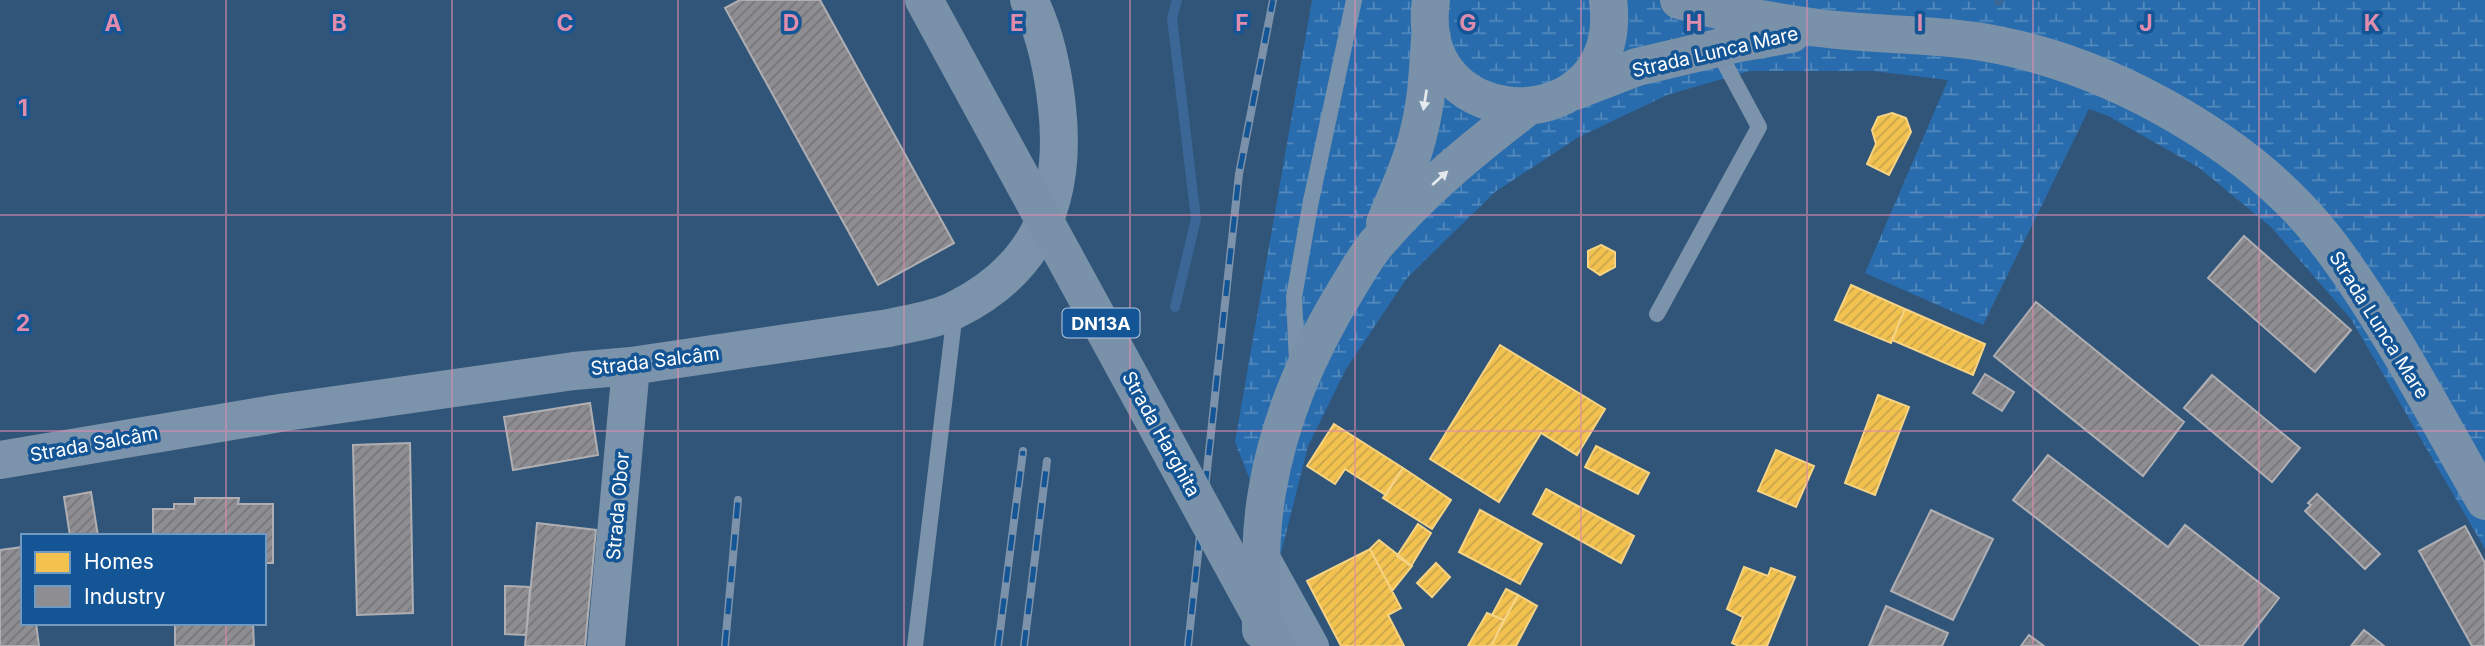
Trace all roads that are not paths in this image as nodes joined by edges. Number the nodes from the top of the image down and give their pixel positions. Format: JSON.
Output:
{"nodes":[{"id":1,"x":924,"y":0,"type":"edge"},
{"id":2,"x":1029,"y":0,"type":"edge"},
{"id":3,"x":1354,"y":0,"type":"edge"},
{"id":4,"x":1608,"y":0,"type":"edge"},
{"id":5,"x":1679,"y":0,"type":"edge"},
{"id":6,"x":1431,"y":16,"type":"edge"},
{"id":7,"x":1821,"y":29,"type":"junction"},
{"id":8,"x":1717,"y":49,"type":"junction"},
{"id":9,"x":1570,"y":93,"type":"junction"},
{"id":10,"x":1526,"y":107,"type":"junction"},
{"id":11,"x":1376,"y":244,"type":"junction"},
{"id":12,"x":955,"y":310,"type":"junction"},
{"id":13,"x":1657,"y":314,"type":"dead end"},
{"id":14,"x":631,"y":366,"type":"junction"},
{"id":15,"x":1298,"y":384,"type":"junction"},
{"id":16,"x":0,"y":460,"type":"edge"},
{"id":17,"x":2485,"y":501,"type":"edge"},
{"id":18,"x":1261,"y":552,"type":"junction"},
{"id":19,"x":606,"y":646,"type":"edge"},
{"id":20,"x":915,"y":646,"type":"edge"},
{"id":21,"x":1261,"y":646,"type":"edge"},
{"id":22,"x":1277,"y":646,"type":"edge"},
{"id":23,"x":1314,"y":646,"type":"edge"}],
"edges":[{"from":1,"to":22,"type":"main road","name":"Strada Harghita","number":"DN13A","bridge":true},
{"from":2,"to":12,"type":"street","name":"Strada Salcâm"},
{"from":3,"to":15,"type":"lane"},
{"from":4,"to":9,"type":"main road"},
{"from":5,"to":7,"type":"main road","name":"Strada Lunca Mare"},
{"from":6,"to":10,"type":"main road"},
{"from":6,"to":11,"type":"main road","one_way":true},
{"from":7,"to":8,"type":"main road","name":"Strada Lunca Mare"},
{"from":7,"to":17,"type":"main road","name":"Strada Lunca Mare"},
{"from":8,"to":9,"type":"main road","name":"Strada Lunca Mare"},
{"from":8,"to":13,"type":"lane"},
{"from":9,"to":10,"type":"main road","name":"Strada Lunca Mare"},
{"from":11,"to":10,"type":"main road","one_way":true},
{"from":11,"to":15,"type":"main road"},
{"from":12,"to":14,"type":"street","name":"Strada Salcâm"},
{"from":12,"to":20,"type":"lane"},
{"from":14,"to":16,"type":"street","name":"Strada Salcâm"},
{"from":14,"to":19,"type":"street","name":"Strada Obor"},
{"from":15,"to":18,"type":"main road"},
{"from":18,"to":21,"type":"main road"},
{"from":18,"to":23,"type":"street"}]}
